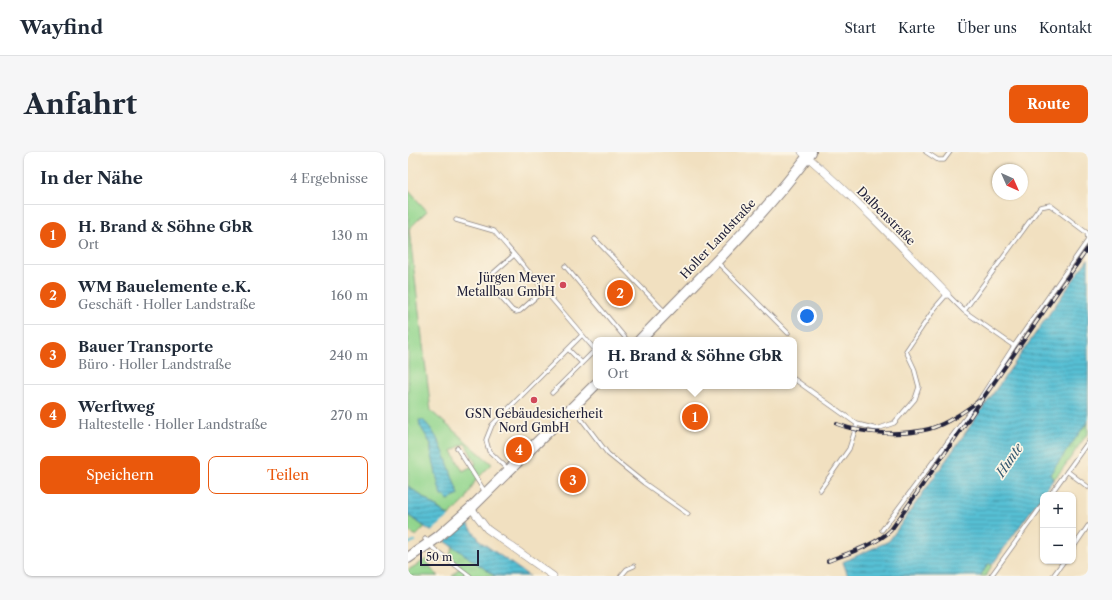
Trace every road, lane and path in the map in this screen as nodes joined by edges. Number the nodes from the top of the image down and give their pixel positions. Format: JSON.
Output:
{"nodes":[{"id":1,"x":926,"y":152,"type":"edge"},
{"id":2,"x":950,"y":152,"type":"edge"},
{"id":3,"x":807,"y":154,"type":"edge"},
{"id":4,"x":456,"y":220,"type":"dead end"},
{"id":5,"x":595,"y":239,"type":"dead end"},
{"id":6,"x":514,"y":254,"type":"junction"},
{"id":7,"x":716,"y":261,"type":"junction"},
{"id":8,"x":565,"y":266,"type":"dead end"},
{"id":9,"x":544,"y":290,"type":"junction"},
{"id":10,"x":947,"y":294,"type":"junction"},
{"id":11,"x":964,"y":311,"type":"junction"},
{"id":12,"x":666,"y":313,"type":"junction"},
{"id":13,"x":788,"y":333,"type":"dead end"},
{"id":14,"x":582,"y":335,"type":"junction"},
{"id":15,"x":624,"y":337,"type":"edge"},
{"id":16,"x":643,"y":337,"type":"edge"},
{"id":17,"x":1014,"y":346,"type":"junction"},
{"id":18,"x":593,"y":348,"type":"edge"},
{"id":19,"x":568,"y":349,"type":"junction"},
{"id":20,"x":593,"y":354,"type":"edge"},
{"id":21,"x":582,"y":363,"type":"junction"},
{"id":22,"x":797,"y":381,"type":"edge"},
{"id":23,"x":593,"y":387,"type":"edge"},
{"id":24,"x":552,"y":393,"type":"dead end"},
{"id":25,"x":573,"y":408,"type":"junction"},
{"id":26,"x":857,"y":424,"type":"junction"},
{"id":27,"x":1088,"y":442,"type":"edge"},
{"id":28,"x":457,"y":448,"type":"dead end"},
{"id":29,"x":509,"y":469,"type":"junction"},
{"id":30,"x":1067,"y":471,"type":"junction"},
{"id":31,"x":1088,"y":486,"type":"edge"},
{"id":32,"x":820,"y":490,"type":"dead end"},
{"id":33,"x":486,"y":492,"type":"junction"},
{"id":34,"x":1052,"y":492,"type":"edge"},
{"id":35,"x":471,"y":508,"type":"junction"},
{"id":36,"x":1040,"y":508,"type":"edge"},
{"id":37,"x":688,"y":514,"type":"dead end"},
{"id":38,"x":1088,"y":526,"type":"edge"},
{"id":39,"x":882,"y":530,"type":"dead end"},
{"id":40,"x":427,"y":542,"type":"junction"},
{"id":41,"x":1076,"y":544,"type":"edge"},
{"id":42,"x":408,"y":558,"type":"edge"},
{"id":43,"x":1062,"y":564,"type":"edge"},
{"id":44,"x":634,"y":566,"type":"dead end"},
{"id":45,"x":470,"y":576,"type":"edge"},
{"id":46,"x":554,"y":576,"type":"edge"},
{"id":47,"x":621,"y":576,"type":"edge"},
{"id":48,"x":991,"y":576,"type":"edge"},
{"id":49,"x":1053,"y":576,"type":"edge"}],
"edges":[{"from":1,"to":2,"type":"lane"},
{"from":3,"to":7,"type":"main road","name":"Holler Landstraße"},
{"from":3,"to":10,"type":"street","name":"Dalbenstraße"},
{"from":4,"to":6,"type":"lane"},
{"from":5,"to":12,"type":"lane"},
{"from":6,"to":9,"type":"lane"},
{"from":6,"to":9,"type":"lane"},
{"from":7,"to":12,"type":"main road","name":"Holler Landstraße"},
{"from":7,"to":13,"type":"lane"},
{"from":8,"to":15,"type":"lane"},
{"from":9,"to":14,"type":"lane"},
{"from":10,"to":11,"type":"lane"},
{"from":10,"to":26,"type":"lane"},
{"from":11,"to":17,"type":"lane"},
{"from":11,"to":17,"type":"lane"},
{"from":12,"to":16,"type":"main road","name":"Holler Landstraße"},
{"from":14,"to":18,"type":"lane"},
{"from":14,"to":19,"type":"lane"},
{"from":17,"to":39,"type":"lane"},
{"from":19,"to":21,"type":"lane"},
{"from":19,"to":29,"type":"lane"},
{"from":20,"to":21,"type":"lane"},
{"from":21,"to":24,"type":"lane"},
{"from":22,"to":26,"type":"lane"},
{"from":23,"to":25,"type":"main road"},
{"from":25,"to":29,"type":"main road"},
{"from":25,"to":37,"type":"lane"},
{"from":26,"to":32,"type":"lane"},
{"from":27,"to":30,"type":"lane"},
{"from":28,"to":33,"type":"lane"},
{"from":29,"to":33,"type":"main road"},
{"from":30,"to":31,"type":"lane"},
{"from":30,"to":34,"type":"lane"},
{"from":33,"to":35,"type":"main road"},
{"from":35,"to":40,"type":"main road"},
{"from":35,"to":46,"type":"street"},
{"from":36,"to":48,"type":"lane"},
{"from":38,"to":41,"type":"lane"},
{"from":40,"to":42,"type":"main road"},
{"from":40,"to":45,"type":"lane"},
{"from":43,"to":49,"type":"lane"},
{"from":44,"to":47,"type":"lane"}]}
